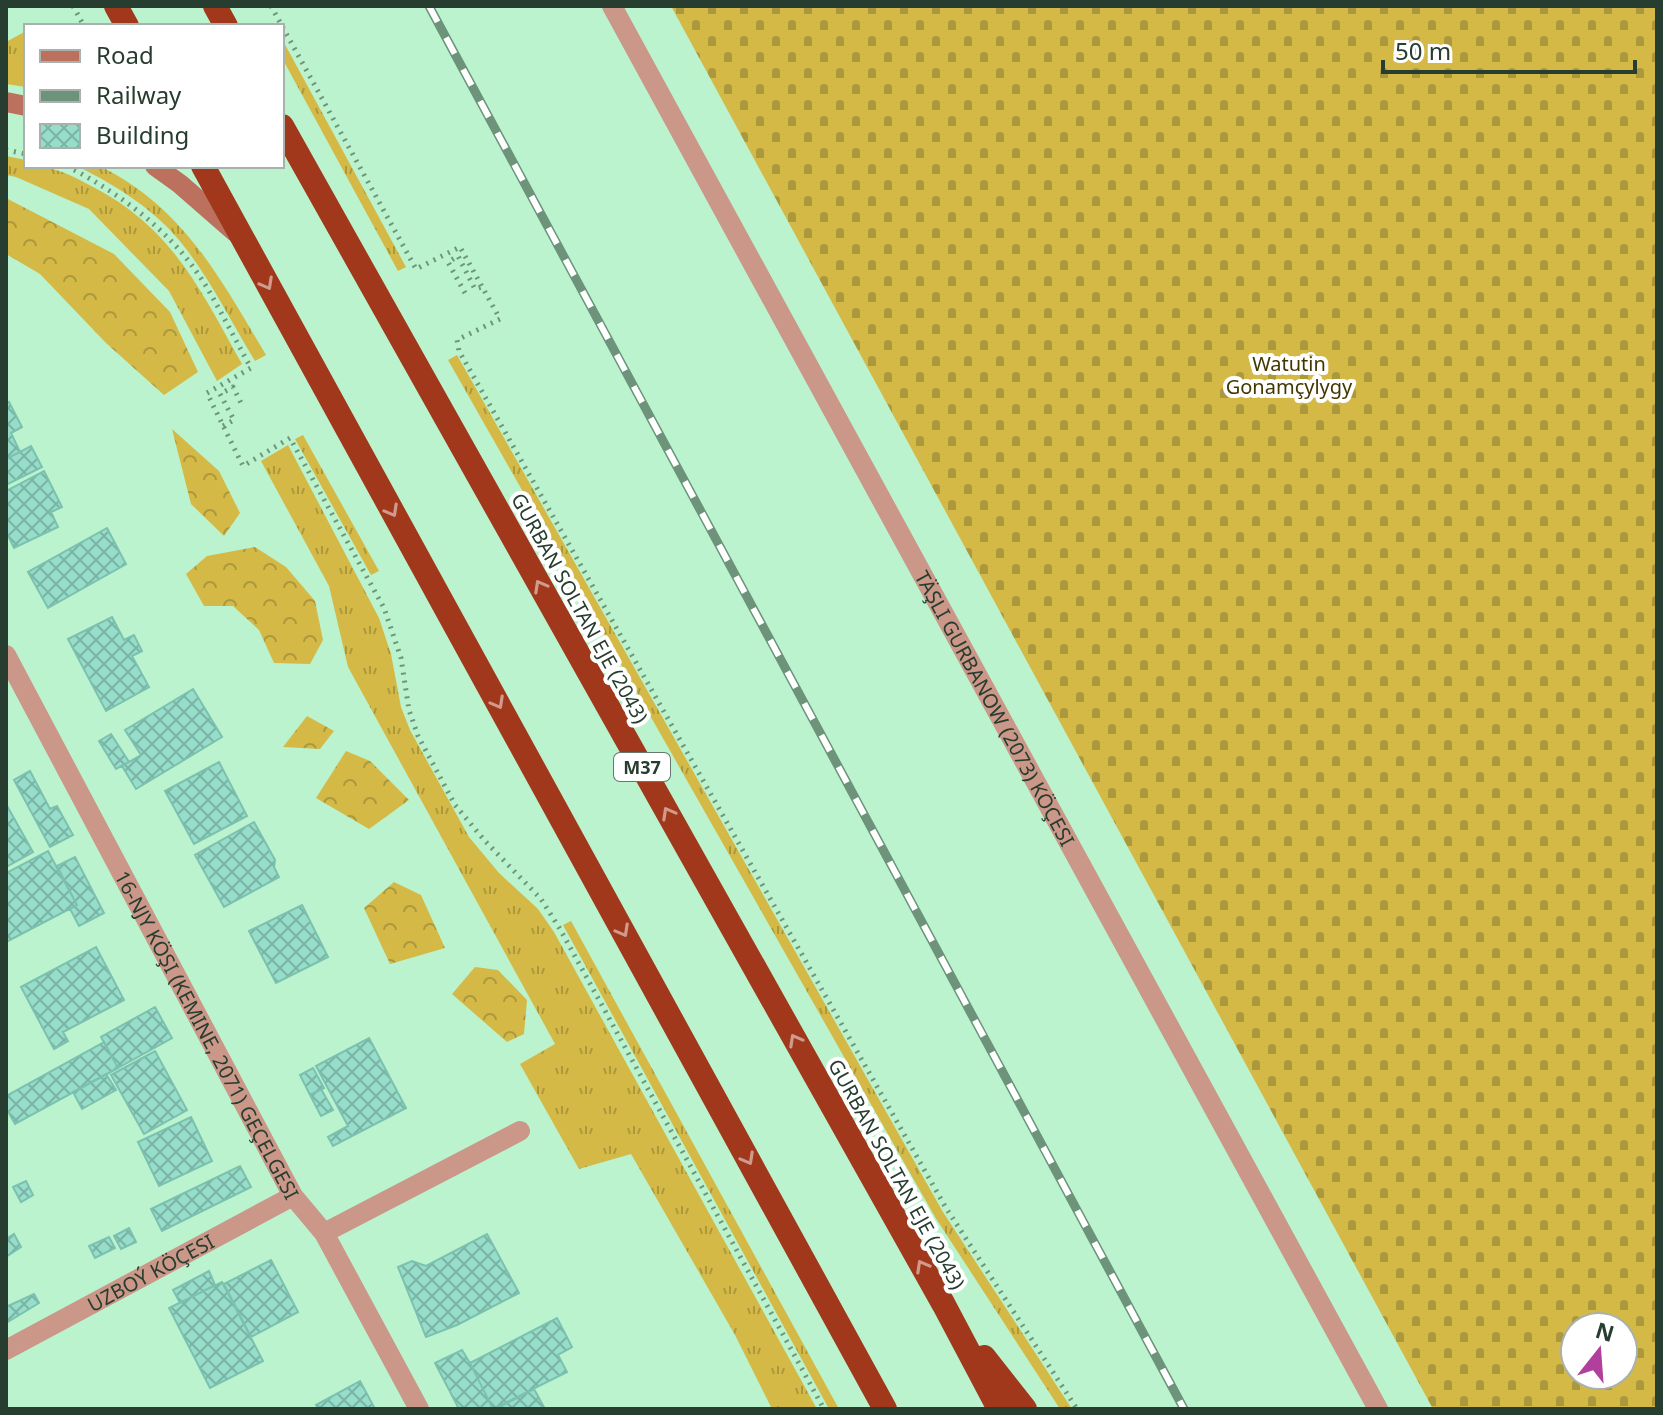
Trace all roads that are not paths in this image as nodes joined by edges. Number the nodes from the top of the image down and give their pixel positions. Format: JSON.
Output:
{"nodes":[{"id":1,"x":116,"y":6,"type":"edge"},
{"id":2,"x":215,"y":6,"type":"edge"},
{"id":3,"x":612,"y":6,"type":"edge"},
{"id":4,"x":126,"y":24,"type":"edge"},
{"id":5,"x":225,"y":24,"type":"edge"},
{"id":6,"x":284,"y":130,"type":"edge"},
{"id":7,"x":158,"y":168,"type":"edge"},
{"id":8,"x":204,"y":168,"type":"edge"},
{"id":9,"x":241,"y":237,"type":"junction"},
{"id":10,"x":6,"y":655,"type":"edge"},
{"id":11,"x":520,"y":1131,"type":"dead end"},
{"id":12,"x":293,"y":1196,"type":"junction"},
{"id":13,"x":324,"y":1233,"type":"junction"},
{"id":14,"x":944,"y":1305,"type":"junction"},
{"id":15,"x":6,"y":1350,"type":"edge"},
{"id":16,"x":419,"y":1409,"type":"edge"},
{"id":17,"x":885,"y":1409,"type":"edge"},
{"id":18,"x":999,"y":1409,"type":"edge"},
{"id":19,"x":1025,"y":1409,"type":"edge"},
{"id":20,"x":1378,"y":1409,"type":"edge"}],
"edges":[{"from":1,"to":4,"type":"highway"},
{"from":2,"to":5,"type":"highway"},
{"from":3,"to":20,"type":"street","name":"TÄŞLI GURBANOW (2073) KÖÇESI"},
{"from":14,"to":6,"type":"highway","name":"GURBAN SOLTAN EJE (2043)","number":"M37","one_way":true},
{"from":7,"to":9,"type":"main road"},
{"from":8,"to":9,"type":"highway"},
{"from":9,"to":17,"type":"highway","one_way":true},
{"from":10,"to":12,"type":"street","name":"16-NJY KÖŞI (KEMINE, 2071) GEÇELGESI"},
{"from":11,"to":13,"type":"street"},
{"from":12,"to":13,"type":"street","name":"16-NJY KÖŞI (KEMINE, 2071) GEÇELGESI"},
{"from":12,"to":15,"type":"street","name":"UZBOÝ KÖÇESI"},
{"from":13,"to":16,"type":"street","name":"16-NJY KÖŞI (KEMINE, 2071) GEÇELGESI"},
{"from":14,"to":18,"type":"highway","name":"GURBAN SOLTAN EJE (2043)","number":"M37"},
{"from":14,"to":19,"type":"highway"}]}
